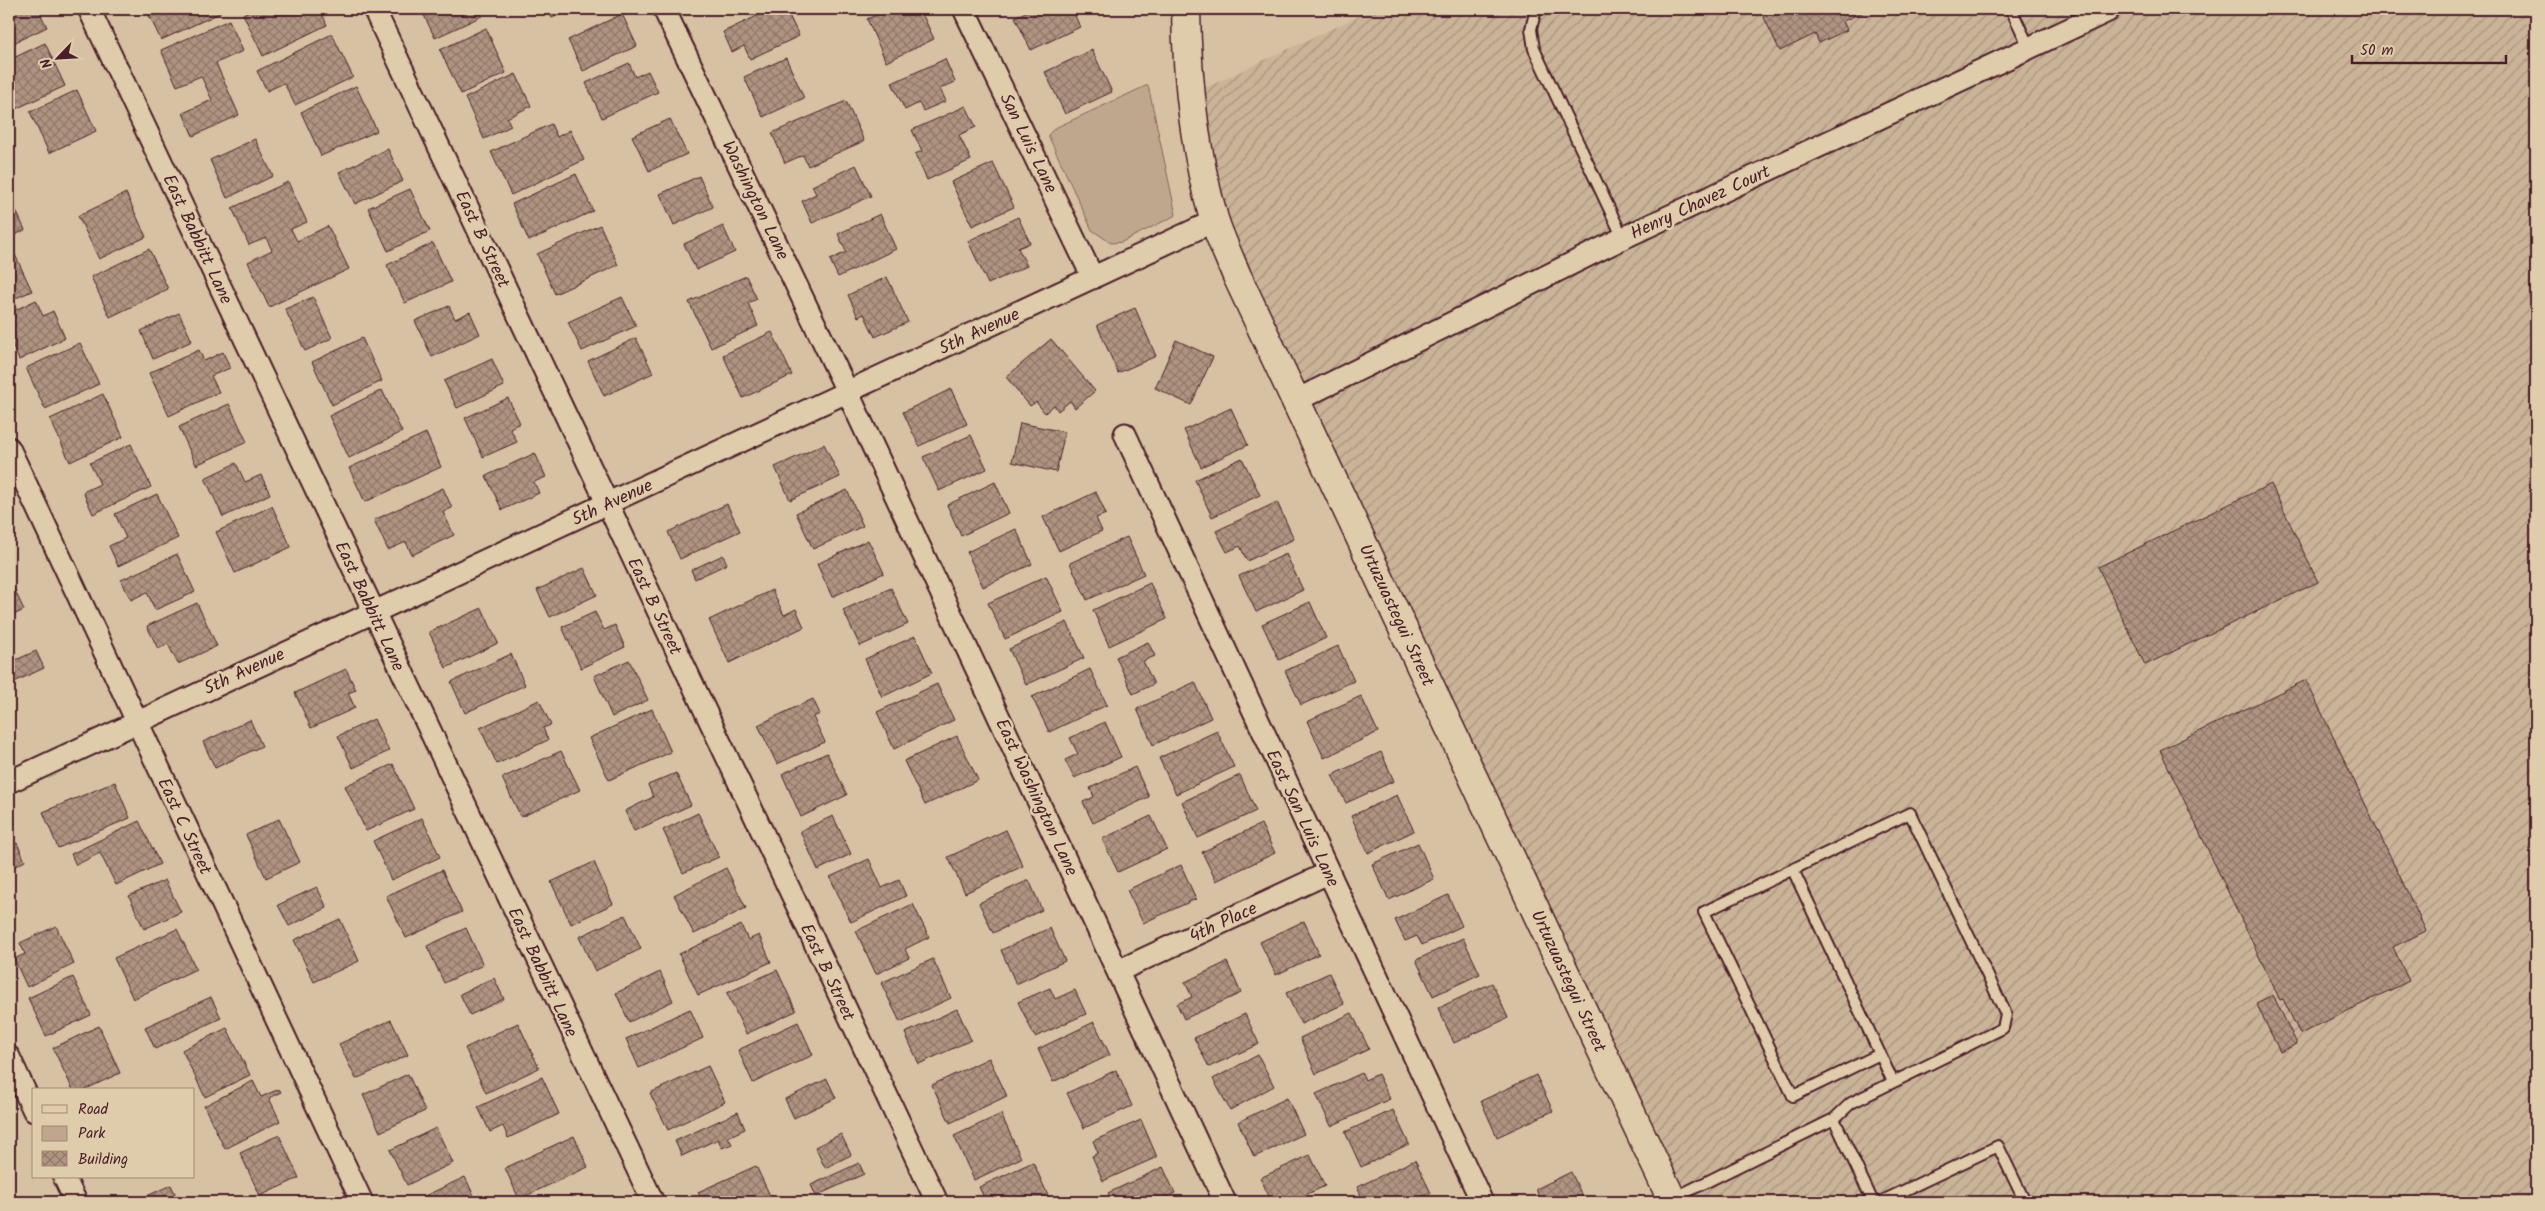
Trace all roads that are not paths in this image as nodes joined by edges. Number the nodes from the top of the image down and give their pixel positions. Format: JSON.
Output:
{"nodes":[{"id":1,"x":89,"y":9,"type":"edge"},
{"id":2,"x":374,"y":9,"type":"edge"},
{"id":3,"x":664,"y":9,"type":"edge"},
{"id":4,"x":964,"y":9,"type":"edge"},
{"id":5,"x":1186,"y":9,"type":"edge"},
{"id":6,"x":1536,"y":9,"type":"edge"},
{"id":7,"x":2011,"y":9,"type":"edge"},
{"id":8,"x":2108,"y":11,"type":"dead end"},
{"id":9,"x":2029,"y":47,"type":"junction"},
{"id":10,"x":1214,"y":221,"type":"junction"},
{"id":11,"x":1623,"y":238,"type":"junction"},
{"id":12,"x":1093,"y":278,"type":"junction"},
{"id":13,"x":847,"y":391,"type":"junction"},
{"id":14,"x":1296,"y":400,"type":"junction"},
{"id":15,"x":1125,"y":434,"type":"dead end"},
{"id":16,"x":9,"y":448,"type":"edge"},
{"id":17,"x":607,"y":504,"type":"junction"},
{"id":18,"x":373,"y":612,"type":"junction"},
{"id":19,"x":136,"y":722,"type":"junction"},
{"id":20,"x":9,"y":782,"type":"edge"},
{"id":21,"x":1793,"y":870,"type":"junction"},
{"id":22,"x":1328,"y":873,"type":"junction"},
{"id":23,"x":1118,"y":971,"type":"junction"},
{"id":24,"x":1880,"y":1054,"type":"junction"},
{"id":25,"x":9,"y":1057,"type":"edge"},
{"id":26,"x":1893,"y":1082,"type":"junction"},
{"id":27,"x":32,"y":1107,"type":"edge"},
{"id":28,"x":1834,"y":1119,"type":"junction"},
{"id":29,"x":64,"y":1178,"type":"edge"},
{"id":30,"x":1672,"y":1201,"type":"edge"},
{"id":31,"x":76,"y":1202,"type":"edge"},
{"id":32,"x":362,"y":1202,"type":"edge"},
{"id":33,"x":653,"y":1202,"type":"edge"},
{"id":34,"x":937,"y":1202,"type":"edge"},
{"id":35,"x":1226,"y":1202,"type":"edge"},
{"id":36,"x":1482,"y":1202,"type":"edge"},
{"id":37,"x":1873,"y":1202,"type":"edge"},
{"id":38,"x":1880,"y":1202,"type":"edge"},
{"id":39,"x":2025,"y":1202,"type":"edge"}],
"edges":[{"from":1,"to":18,"type":"street","name":"East Babbitt Lane"},
{"from":2,"to":17,"type":"street","name":"East B Street"},
{"from":3,"to":13,"type":"street","name":"Washington Lane"},
{"from":4,"to":12,"type":"street","name":"San Luis Lane"},
{"from":5,"to":10,"type":"main road","name":"Urtuzuastegui Street"},
{"from":6,"to":11,"type":"lane"},
{"from":7,"to":9,"type":"lane"},
{"from":8,"to":9,"type":"street","name":"Henry Chavez Court"},
{"from":9,"to":11,"type":"street","name":"Henry Chavez Court"},
{"from":10,"to":12,"type":"street","name":"5th Avenue"},
{"from":10,"to":14,"type":"main road","name":"Urtuzuastegui Street"},
{"from":11,"to":14,"type":"street","name":"Henry Chavez Court"},
{"from":12,"to":13,"type":"street","name":"5th Avenue"},
{"from":13,"to":17,"type":"street","name":"5th Avenue"},
{"from":13,"to":23,"type":"street","name":"East Washington Lane"},
{"from":14,"to":30,"type":"main road","name":"Urtuzuastegui Street"},
{"from":15,"to":22,"type":"street","name":"East San Luis Lane"},
{"from":16,"to":19,"type":"street","name":"East C Street"},
{"from":17,"to":18,"type":"street","name":"5th Avenue"},
{"from":17,"to":34,"type":"street","name":"East B Street"},
{"from":18,"to":19,"type":"street","name":"5th Avenue"},
{"from":18,"to":33,"type":"street","name":"East Babbitt Lane"},
{"from":19,"to":20,"type":"street","name":"5th Avenue"},
{"from":19,"to":32,"type":"street","name":"East C Street"},
{"from":21,"to":24,"type":"lane"},
{"from":21,"to":24,"type":"lane"},
{"from":21,"to":26,"type":"lane"},
{"from":22,"to":23,"type":"street","name":"4th Place"},
{"from":22,"to":36,"type":"street","name":"East San Luis Lane"},
{"from":23,"to":35,"type":"street","name":"East Washington Lane"},
{"from":24,"to":26,"type":"lane"},
{"from":25,"to":27,"type":"street"},
{"from":26,"to":28,"type":"lane"},
{"from":28,"to":30,"type":"lane"},
{"from":28,"to":37,"type":"lane"},
{"from":29,"to":31,"type":"street"},
{"from":38,"to":39,"type":"lane"}]}
